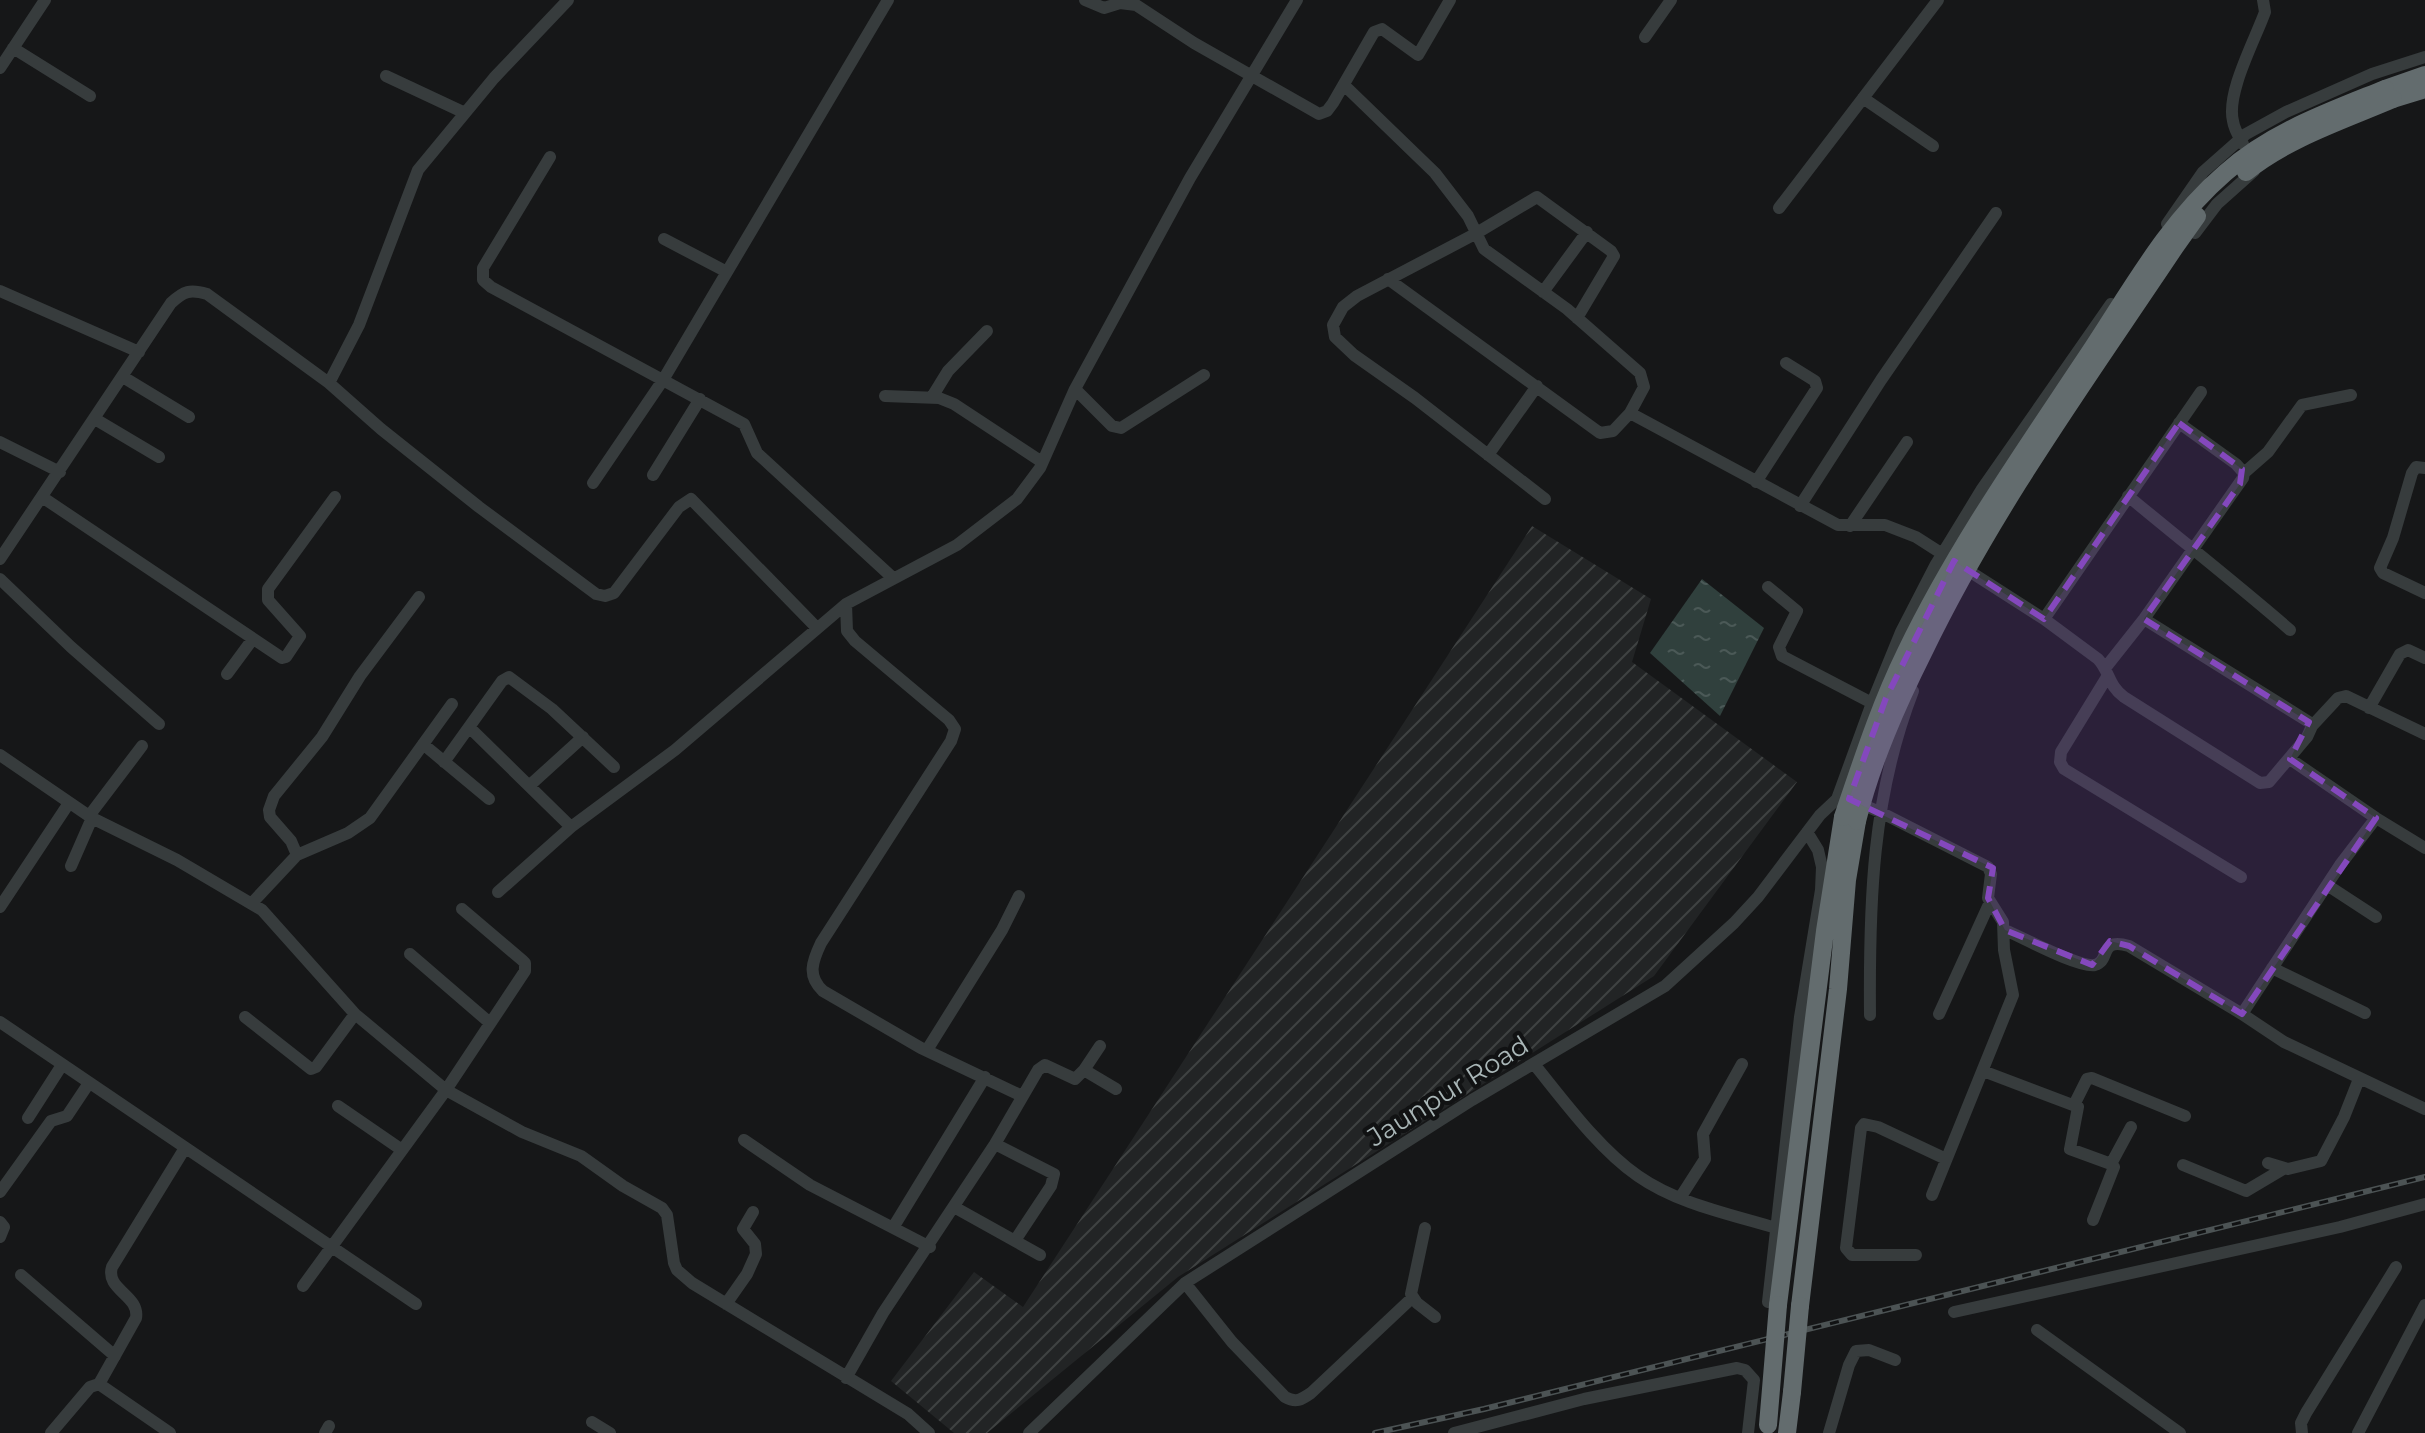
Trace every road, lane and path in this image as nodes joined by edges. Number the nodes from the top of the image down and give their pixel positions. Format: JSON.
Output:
{"nodes":[{"id":1,"x":45,"y":0,"type":"edge"},
{"id":2,"x":568,"y":0,"type":"edge"},
{"id":3,"x":888,"y":0,"type":"edge"},
{"id":4,"x":1085,"y":0,"type":"edge"},
{"id":5,"x":1297,"y":0,"type":"edge"},
{"id":6,"x":1450,"y":0,"type":"edge"},
{"id":7,"x":1671,"y":0,"type":"edge"},
{"id":8,"x":1938,"y":0,"type":"edge"},
{"id":9,"x":2266,"y":2,"type":"edge"},
{"id":10,"x":1645,"y":37,"type":"dead end"},
{"id":11,"x":13,"y":48,"type":"junction"},
{"id":12,"x":2425,"y":57,"type":"edge"},
{"id":13,"x":0,"y":68,"type":"edge"},
{"id":14,"x":1251,"y":74,"type":"junction"},
{"id":15,"x":2425,"y":75,"type":"edge"},
{"id":16,"x":386,"y":76,"type":"dead end"},
{"id":17,"x":1344,"y":85,"type":"junction"},
{"id":18,"x":2425,"y":89,"type":"edge"},
{"id":19,"x":2389,"y":94,"type":"junction"},
{"id":20,"x":90,"y":96,"type":"dead end"},
{"id":21,"x":1863,"y":98,"type":"junction"},
{"id":22,"x":2425,"y":98,"type":"edge"},
{"id":23,"x":465,"y":113,"type":"junction"},
{"id":24,"x":2240,"y":138,"type":"junction"},
{"id":25,"x":1933,"y":146,"type":"dead end"},
{"id":26,"x":550,"y":157,"type":"dead end"},
{"id":27,"x":2257,"y":168,"type":"junction"},
{"id":28,"x":1779,"y":208,"type":"dead end"},
{"id":29,"x":1996,"y":213,"type":"dead end"},
{"id":30,"x":1587,"y":232,"type":"junction"},
{"id":31,"x":1475,"y":234,"type":"junction"},
{"id":32,"x":664,"y":239,"type":"dead end"},
{"id":33,"x":727,"y":272,"type":"junction"},
{"id":34,"x":1388,"y":279,"type":"junction"},
{"id":35,"x":0,"y":291,"type":"edge"},
{"id":36,"x":1543,"y":292,"type":"junction"},
{"id":37,"x":1577,"y":318,"type":"junction"},
{"id":38,"x":987,"y":331,"type":"dead end"},
{"id":39,"x":139,"y":352,"type":"junction"},
{"id":40,"x":1786,"y":363,"type":"dead end"},
{"id":41,"x":1204,"y":375,"type":"dead end"},
{"id":42,"x":123,"y":377,"type":"junction"},
{"id":43,"x":663,"y":380,"type":"junction"},
{"id":44,"x":329,"y":383,"type":"junction"},
{"id":45,"x":1537,"y":386,"type":"junction"},
{"id":46,"x":1075,"y":389,"type":"junction"},
{"id":47,"x":2201,"y":392,"type":"dead end"},
{"id":48,"x":2351,"y":395,"type":"dead end"},
{"id":49,"x":885,"y":396,"type":"dead end"},
{"id":50,"x":932,"y":397,"type":"junction"},
{"id":51,"x":700,"y":399,"type":"junction"},
{"id":52,"x":1630,"y":413,"type":"junction"},
{"id":53,"x":189,"y":417,"type":"dead end"},
{"id":54,"x":95,"y":419,"type":"junction"},
{"id":55,"x":2179,"y":423,"type":"junction"},
{"id":56,"x":0,"y":442,"type":"edge"},
{"id":57,"x":1907,"y":442,"type":"dead end"},
{"id":58,"x":1488,"y":455,"type":"junction"},
{"id":59,"x":159,"y":457,"type":"dead end"},
{"id":60,"x":1042,"y":462,"type":"junction"},
{"id":61,"x":2425,"y":468,"type":"edge"},
{"id":62,"x":60,"y":472,"type":"junction"},
{"id":63,"x":2244,"y":473,"type":"junction"},
{"id":64,"x":653,"y":475,"type":"dead end"},
{"id":65,"x":1756,"y":482,"type":"junction"},
{"id":66,"x":593,"y":483,"type":"dead end"},
{"id":67,"x":2128,"y":496,"type":"junction"},
{"id":68,"x":42,"y":497,"type":"junction"},
{"id":69,"x":335,"y":497,"type":"dead end"},
{"id":70,"x":1545,"y":499,"type":"dead end"},
{"id":71,"x":1800,"y":506,"type":"junction"},
{"id":72,"x":1850,"y":526,"type":"junction"},
{"id":73,"x":2192,"y":549,"type":"junction"},
{"id":74,"x":1943,"y":553,"type":"junction"},
{"id":75,"x":0,"y":559,"type":"edge"},
{"id":76,"x":1971,"y":572,"type":"junction"},
{"id":77,"x":893,"y":578,"type":"junction"},
{"id":78,"x":0,"y":579,"type":"edge"},
{"id":79,"x":1768,"y":587,"type":"dead end"},
{"id":80,"x":2425,"y":593,"type":"edge"},
{"id":81,"x":419,"y":597,"type":"dead end"},
{"id":82,"x":846,"y":604,"type":"junction"},
{"id":83,"x":2044,"y":619,"type":"junction"},
{"id":84,"x":2144,"y":619,"type":"junction"},
{"id":85,"x":816,"y":627,"type":"junction"},
{"id":86,"x":2290,"y":630,"type":"dead end"},
{"id":87,"x":252,"y":640,"type":"junction"},
{"id":88,"x":2425,"y":658,"type":"edge"},
{"id":89,"x":2106,"y":672,"type":"junction"},
{"id":90,"x":227,"y":674,"type":"dead end"},
{"id":91,"x":1872,"y":703,"type":"junction"},
{"id":92,"x":452,"y":704,"type":"dead end"},
{"id":93,"x":2369,"y":708,"type":"junction"},
{"id":94,"x":159,"y":724,"type":"dead end"},
{"id":95,"x":2312,"y":726,"type":"junction"},
{"id":96,"x":469,"y":727,"type":"junction"},
{"id":97,"x":2425,"y":734,"type":"edge"},
{"id":98,"x":583,"y":737,"type":"junction"},
{"id":99,"x":423,"y":744,"type":"junction"},
{"id":100,"x":142,"y":746,"type":"dead end"},
{"id":101,"x":0,"y":755,"type":"edge"},
{"id":102,"x":2290,"y":759,"type":"junction"},
{"id":103,"x":444,"y":762,"type":"junction"},
{"id":104,"x":614,"y":767,"type":"dead end"},
{"id":105,"x":529,"y":786,"type":"junction"},
{"id":106,"x":489,"y":799,"type":"dead end"},
{"id":107,"x":69,"y":803,"type":"junction"},
{"id":108,"x":1846,"y":812,"type":"junction"},
{"id":109,"x":1880,"y":812,"type":"junction"},
{"id":110,"x":90,"y":817,"type":"junction"},
{"id":111,"x":2376,"y":818,"type":"junction"},
{"id":112,"x":571,"y":827,"type":"junction"},
{"id":113,"x":1807,"y":832,"type":"junction"},
{"id":114,"x":2425,"y":848,"type":"edge"},
{"id":115,"x":297,"y":855,"type":"junction"},
{"id":116,"x":71,"y":866,"type":"dead end"},
{"id":117,"x":2241,"y":877,"type":"dead end"},
{"id":118,"x":2327,"y":885,"type":"junction"},
{"id":119,"x":498,"y":892,"type":"dead end"},
{"id":120,"x":1019,"y":896,"type":"dead end"},
{"id":121,"x":1990,"y":902,"type":"junction"},
{"id":122,"x":252,"y":903,"type":"junction"},
{"id":123,"x":0,"y":907,"type":"edge"},
{"id":124,"x":462,"y":909,"type":"dead end"},
{"id":125,"x":2376,"y":917,"type":"dead end"},
{"id":126,"x":2005,"y":930,"type":"junction"},
{"id":127,"x":410,"y":954,"type":"dead end"},
{"id":128,"x":2272,"y":968,"type":"junction"},
{"id":129,"x":2365,"y":1013,"type":"dead end"},
{"id":130,"x":355,"y":1014,"type":"junction"},
{"id":131,"x":1939,"y":1014,"type":"dead end"},
{"id":132,"x":2242,"y":1014,"type":"junction"},
{"id":133,"x":1870,"y":1015,"type":"dead end"},
{"id":134,"x":245,"y":1017,"type":"dead end"},
{"id":135,"x":0,"y":1022,"type":"edge"},
{"id":136,"x":490,"y":1023,"type":"junction"},
{"id":137,"x":1100,"y":1046,"type":"dead end"},
{"id":138,"x":927,"y":1050,"type":"junction"},
{"id":139,"x":1534,"y":1064,"type":"junction"},
{"id":140,"x":1742,"y":1064,"type":"dead end"},
{"id":141,"x":62,"y":1065,"type":"junction"},
{"id":142,"x":1084,"y":1070,"type":"junction"},
{"id":143,"x":1983,"y":1071,"type":"junction"},
{"id":144,"x":985,"y":1077,"type":"junction"},
{"id":145,"x":2359,"y":1079,"type":"junction"},
{"id":146,"x":89,"y":1083,"type":"junction"},
{"id":147,"x":1116,"y":1089,"type":"dead end"},
{"id":148,"x":446,"y":1090,"type":"junction"},
{"id":149,"x":1022,"y":1096,"type":"junction"},
{"id":150,"x":2074,"y":1105,"type":"junction"},
{"id":151,"x":338,"y":1106,"type":"dead end"},
{"id":152,"x":2425,"y":1109,"type":"edge"},
{"id":153,"x":2185,"y":1116,"type":"dead end"},
{"id":154,"x":28,"y":1118,"type":"dead end"},
{"id":155,"x":2131,"y":1127,"type":"dead end"},
{"id":156,"x":744,"y":1140,"type":"dead end"},
{"id":157,"x":995,"y":1144,"type":"junction"},
{"id":158,"x":185,"y":1148,"type":"junction"},
{"id":159,"x":402,"y":1150,"type":"junction"},
{"id":160,"x":1946,"y":1159,"type":"junction"},
{"id":161,"x":2268,"y":1163,"type":"dead end"},
{"id":162,"x":2111,"y":1164,"type":"junction"},
{"id":163,"x":2183,"y":1165,"type":"dead end"},
{"id":164,"x":2283,"y":1169,"type":"junction"},
{"id":165,"x":0,"y":1192,"type":"edge"},
{"id":166,"x":1932,"y":1195,"type":"dead end"},
{"id":167,"x":1680,"y":1198,"type":"junction"},
{"id":168,"x":2425,"y":1204,"type":"edge"},
{"id":169,"x":954,"y":1207,"type":"junction"},
{"id":170,"x":753,"y":1212,"type":"dead end"},
{"id":171,"x":2093,"y":1220,"type":"dead end"},
{"id":172,"x":0,"y":1222,"type":"edge"},
{"id":173,"x":894,"y":1226,"type":"junction"},
{"id":174,"x":1425,"y":1228,"type":"dead end"},
{"id":175,"x":1776,"y":1228,"type":"junction"},
{"id":176,"x":0,"y":1237,"type":"edge"},
{"id":177,"x":1016,"y":1239,"type":"junction"},
{"id":178,"x":332,"y":1246,"type":"junction"},
{"id":179,"x":930,"y":1247,"type":"junction"},
{"id":180,"x":1040,"y":1255,"type":"dead end"},
{"id":181,"x":1916,"y":1255,"type":"dead end"},
{"id":182,"x":2396,"y":1267,"type":"dead end"},
{"id":183,"x":21,"y":1275,"type":"dead end"},
{"id":184,"x":1185,"y":1283,"type":"junction"},
{"id":185,"x":303,"y":1286,"type":"dead end"},
{"id":186,"x":1412,"y":1298,"type":"junction"},
{"id":187,"x":1773,"y":1303,"type":"junction"},
{"id":188,"x":416,"y":1304,"type":"dead end"},
{"id":189,"x":726,"y":1304,"type":"junction"},
{"id":190,"x":2425,"y":1305,"type":"edge"},
{"id":191,"x":1954,"y":1312,"type":"dead end"},
{"id":192,"x":1435,"y":1317,"type":"dead end"},
{"id":193,"x":2037,"y":1330,"type":"dead end"},
{"id":194,"x":115,"y":1356,"type":"junction"},
{"id":195,"x":1895,"y":1360,"type":"dead end"},
{"id":196,"x":846,"y":1378,"type":"junction"},
{"id":197,"x":99,"y":1384,"type":"junction"},
{"id":198,"x":592,"y":1422,"type":"dead end"},
{"id":199,"x":1767,"y":1429,"type":"edge"},
{"id":200,"x":51,"y":1433,"type":"edge"},
{"id":201,"x":170,"y":1433,"type":"edge"},
{"id":202,"x":610,"y":1433,"type":"edge"},
{"id":203,"x":929,"y":1433,"type":"edge"},
{"id":204,"x":1029,"y":1433,"type":"edge"},
{"id":205,"x":1454,"y":1433,"type":"edge"},
{"id":206,"x":1748,"y":1433,"type":"edge"},
{"id":207,"x":1787,"y":1433,"type":"edge"},
{"id":208,"x":1829,"y":1433,"type":"edge"},
{"id":209,"x":2180,"y":1433,"type":"edge"},
{"id":210,"x":2302,"y":1433,"type":"edge"},
{"id":211,"x":2358,"y":1433,"type":"edge"}],
"edges":[{"from":1,"to":11,"type":"street"},
{"from":2,"to":23,"type":"street"},
{"from":3,"to":33,"type":"street"},
{"from":4,"to":14,"type":"street"},
{"from":5,"to":14,"type":"street"},
{"from":6,"to":17,"type":"street"},
{"from":7,"to":10,"type":"street"},
{"from":8,"to":21,"type":"street"},
{"from":9,"to":24,"type":"street"},
{"from":11,"to":13,"type":"street"},
{"from":11,"to":20,"type":"street"},
{"from":12,"to":24,"type":"street"},
{"from":14,"to":17,"type":"street"},
{"from":14,"to":46,"type":"street"},
{"from":15,"to":19,"type":"highway"},
{"from":16,"to":23,"type":"street"},
{"from":17,"to":31,"type":"street"},
{"from":18,"to":19,"type":"highway"},
{"from":19,"to":108,"type":"highway","bridge":true},
{"from":21,"to":25,"type":"street"},
{"from":21,"to":28,"type":"street"},
{"from":22,"to":27,"type":"street"},
{"from":23,"to":44,"type":"street"},
{"from":24,"to":27,"type":"street"},
{"from":24,"to":74,"type":"street"},
{"from":26,"to":43,"type":"street"},
{"from":27,"to":76,"type":"street"},
{"from":29,"to":71,"type":"street"},
{"from":30,"to":31,"type":"street"},
{"from":30,"to":36,"type":"street"},
{"from":30,"to":37,"type":"street"},
{"from":31,"to":34,"type":"street"},
{"from":31,"to":36,"type":"street"},
{"from":32,"to":33,"type":"street"},
{"from":33,"to":43,"type":"street"},
{"from":34,"to":45,"type":"street"},
{"from":34,"to":58,"type":"street"},
{"from":35,"to":39,"type":"street"},
{"from":36,"to":37,"type":"street"},
{"from":37,"to":52,"type":"street"},
{"from":38,"to":50,"type":"street"},
{"from":39,"to":42,"type":"street"},
{"from":39,"to":44,"type":"street"},
{"from":40,"to":65,"type":"street"},
{"from":41,"to":46,"type":"street"},
{"from":42,"to":53,"type":"street"},
{"from":42,"to":54,"type":"street"},
{"from":43,"to":51,"type":"street"},
{"from":43,"to":66,"type":"street"},
{"from":44,"to":85,"type":"street"},
{"from":45,"to":52,"type":"street"},
{"from":45,"to":58,"type":"street"},
{"from":46,"to":60,"type":"street"},
{"from":47,"to":55,"type":"street"},
{"from":48,"to":63,"type":"street"},
{"from":49,"to":50,"type":"street"},
{"from":50,"to":60,"type":"street"},
{"from":51,"to":64,"type":"street"},
{"from":51,"to":77,"type":"street"},
{"from":52,"to":65,"type":"street"},
{"from":54,"to":59,"type":"street"},
{"from":54,"to":62,"type":"street"},
{"from":55,"to":63,"type":"street"},
{"from":55,"to":67,"type":"street"},
{"from":56,"to":62,"type":"street"},
{"from":57,"to":72,"type":"street"},
{"from":58,"to":70,"type":"street"},
{"from":60,"to":77,"type":"street"},
{"from":61,"to":80,"type":"street"},
{"from":62,"to":68,"type":"street"},
{"from":63,"to":73,"type":"street"},
{"from":65,"to":71,"type":"street"},
{"from":67,"to":73,"type":"street"},
{"from":67,"to":83,"type":"street"},
{"from":68,"to":75,"type":"street"},
{"from":68,"to":87,"type":"street"},
{"from":69,"to":87,"type":"street"},
{"from":71,"to":72,"type":"street"},
{"from":72,"to":74,"type":"street"},
{"from":73,"to":84,"type":"street"},
{"from":73,"to":86,"type":"street"},
{"from":74,"to":76,"type":"street"},
{"from":74,"to":91,"type":"street"},
{"from":76,"to":83,"type":"street"},
{"from":76,"to":109,"type":"street"},
{"from":77,"to":82,"type":"street"},
{"from":78,"to":94,"type":"street"},
{"from":79,"to":91,"type":"street"},
{"from":81,"to":115,"type":"street"},
{"from":82,"to":85,"type":"street"},
{"from":82,"to":138,"type":"street"},
{"from":83,"to":89,"type":"street"},
{"from":84,"to":89,"type":"street"},
{"from":84,"to":95,"type":"street"},
{"from":85,"to":112,"type":"street"},
{"from":87,"to":90,"type":"street"},
{"from":88,"to":93,"type":"street"},
{"from":89,"to":102,"type":"street"},
{"from":89,"to":117,"type":"street"},
{"from":91,"to":108,"type":"street"},
{"from":92,"to":99,"type":"street"},
{"from":93,"to":95,"type":"street"},
{"from":93,"to":97,"type":"street"},
{"from":95,"to":102,"type":"street"},
{"from":96,"to":98,"type":"street"},
{"from":96,"to":103,"type":"street"},
{"from":96,"to":105,"type":"street"},
{"from":98,"to":104,"type":"street"},
{"from":98,"to":105,"type":"street"},
{"from":99,"to":103,"type":"street"},
{"from":99,"to":115,"type":"street"},
{"from":100,"to":110,"type":"street"},
{"from":101,"to":107,"type":"street"},
{"from":102,"to":111,"type":"street"},
{"from":103,"to":106,"type":"street"},
{"from":105,"to":112,"type":"street"},
{"from":107,"to":110,"type":"street"},
{"from":107,"to":123,"type":"street"},
{"from":108,"to":109,"type":"street"},
{"from":108,"to":113,"type":"street","name":"Jaunpur Road"},
{"from":108,"to":187,"type":"highway"},
{"from":108,"to":207,"type":"highway","bridge":true},
{"from":109,"to":121,"type":"street"},
{"from":109,"to":133,"type":"street"},
{"from":110,"to":116,"type":"street"},
{"from":110,"to":122,"type":"street"},
{"from":111,"to":114,"type":"street"},
{"from":111,"to":118,"type":"street"},
{"from":112,"to":119,"type":"street"},
{"from":113,"to":139,"type":"street","name":"Jaunpur Road"},
{"from":113,"to":175,"type":"street"},
{"from":115,"to":122,"type":"street"},
{"from":118,"to":125,"type":"street"},
{"from":118,"to":128,"type":"street"},
{"from":120,"to":138,"type":"street"},
{"from":121,"to":126,"type":"street"},
{"from":121,"to":131,"type":"street"},
{"from":122,"to":130,"type":"street"},
{"from":124,"to":136,"type":"street"},
{"from":126,"to":132,"type":"street"},
{"from":126,"to":143,"type":"street"},
{"from":127,"to":136,"type":"street"},
{"from":128,"to":129,"type":"street"},
{"from":128,"to":132,"type":"street"},
{"from":130,"to":134,"type":"street"},
{"from":130,"to":148,"type":"street"},
{"from":132,"to":145,"type":"street"},
{"from":135,"to":141,"type":"street"},
{"from":136,"to":148,"type":"street"},
{"from":137,"to":142,"type":"street"},
{"from":138,"to":144,"type":"street"},
{"from":139,"to":167,"type":"street"},
{"from":139,"to":184,"type":"street","name":"Jaunpur Road"},
{"from":140,"to":167,"type":"street"},
{"from":141,"to":146,"type":"street"},
{"from":141,"to":154,"type":"street"},
{"from":142,"to":147,"type":"street"},
{"from":142,"to":149,"type":"street"},
{"from":143,"to":150,"type":"street"},
{"from":143,"to":160,"type":"street"},
{"from":144,"to":149,"type":"street"},
{"from":144,"to":173,"type":"street"},
{"from":145,"to":152,"type":"street"},
{"from":145,"to":164,"type":"street"},
{"from":146,"to":158,"type":"street"},
{"from":146,"to":165,"type":"street"},
{"from":148,"to":159,"type":"street"},
{"from":148,"to":189,"type":"street"},
{"from":149,"to":157,"type":"street"},
{"from":150,"to":153,"type":"street"},
{"from":150,"to":162,"type":"street"},
{"from":151,"to":159,"type":"street"},
{"from":155,"to":162,"type":"street"},
{"from":156,"to":173,"type":"street"},
{"from":157,"to":169,"type":"street"},
{"from":157,"to":177,"type":"street"},
{"from":158,"to":178,"type":"street"},
{"from":158,"to":194,"type":"street"},
{"from":159,"to":178,"type":"street"},
{"from":160,"to":166,"type":"street"},
{"from":160,"to":181,"type":"street"},
{"from":161,"to":164,"type":"street"},
{"from":162,"to":171,"type":"street"},
{"from":163,"to":164,"type":"street"},
{"from":167,"to":175,"type":"street"},
{"from":168,"to":191,"type":"street"},
{"from":169,"to":177,"type":"street"},
{"from":169,"to":179,"type":"street"},
{"from":170,"to":189,"type":"street"},
{"from":172,"to":176,"type":"street"},
{"from":173,"to":179,"type":"street"},
{"from":174,"to":186,"type":"street"},
{"from":175,"to":187,"type":"street"},
{"from":177,"to":180,"type":"street"},
{"from":178,"to":185,"type":"street"},
{"from":178,"to":188,"type":"street"},
{"from":179,"to":196,"type":"street"},
{"from":182,"to":210,"type":"street"},
{"from":183,"to":194,"type":"street"},
{"from":184,"to":186,"type":"street"},
{"from":184,"to":204,"type":"street","name":"Jaunpur Road"},
{"from":186,"to":192,"type":"street"},
{"from":187,"to":199,"type":"highway","bridge":true},
{"from":189,"to":196,"type":"street"},
{"from":190,"to":211,"type":"street"},
{"from":193,"to":209,"type":"street"},
{"from":194,"to":197,"type":"street"},
{"from":195,"to":208,"type":"street"},
{"from":196,"to":203,"type":"street"},
{"from":197,"to":200,"type":"street"},
{"from":197,"to":201,"type":"street"},
{"from":198,"to":202,"type":"street"},
{"from":205,"to":206,"type":"street"}]}
